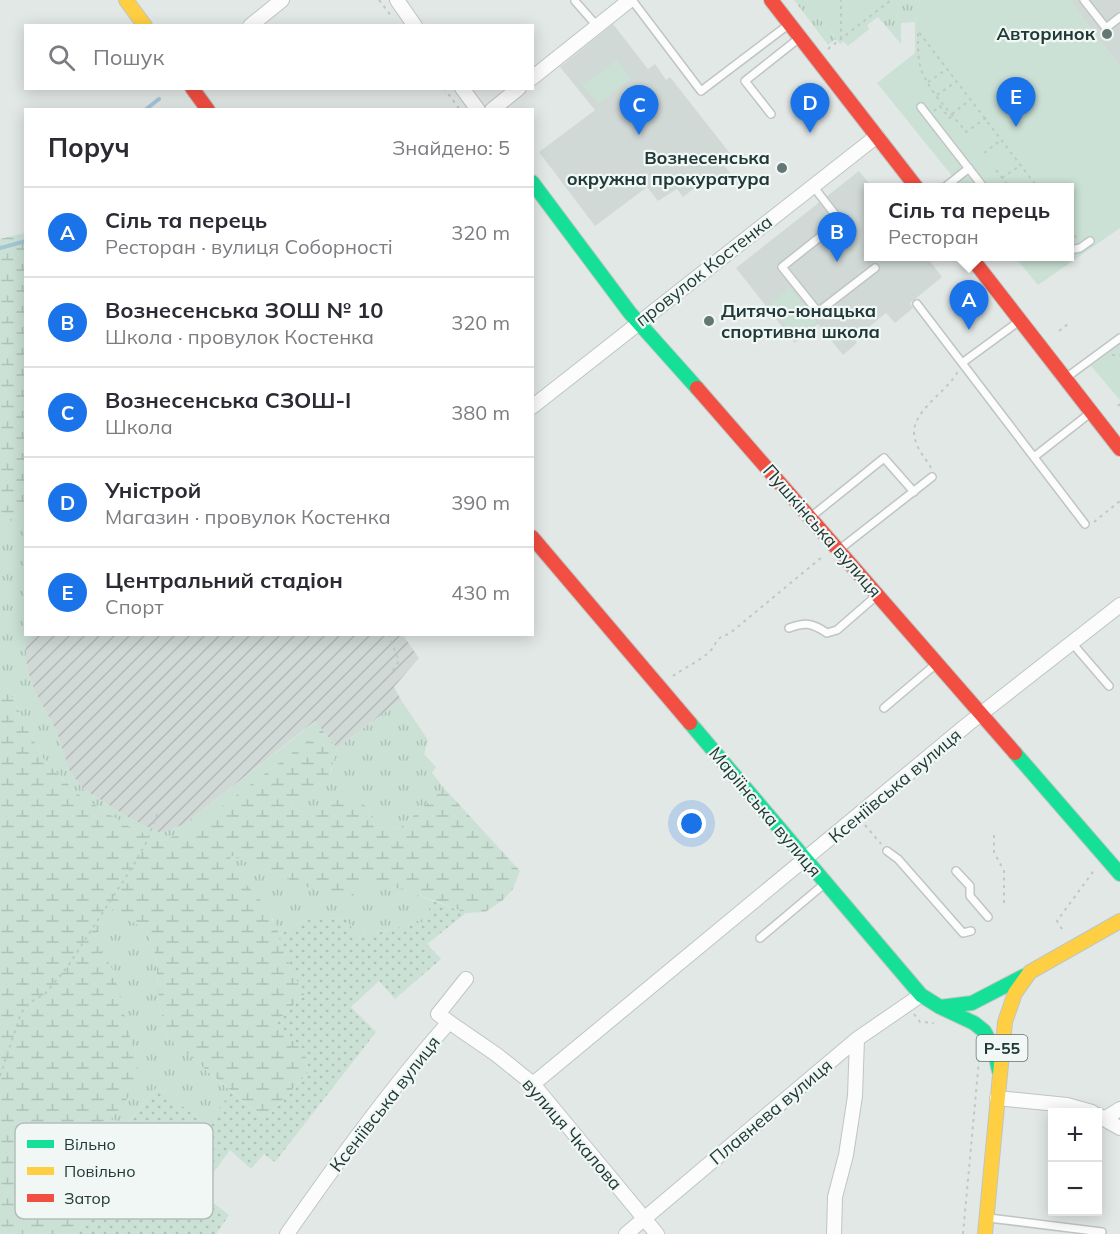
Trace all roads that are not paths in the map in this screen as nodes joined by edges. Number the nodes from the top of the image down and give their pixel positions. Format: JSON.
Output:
{"nodes":[{"id":1,"x":126,"y":0,"type":"edge"},
{"id":2,"x":282,"y":0,"type":"edge"},
{"id":3,"x":397,"y":0,"type":"edge"},
{"id":4,"x":631,"y":0,"type":"edge"},
{"id":5,"x":771,"y":0,"type":"edge"},
{"id":6,"x":1084,"y":0,"type":"edge"},
{"id":7,"x":575,"y":1,"type":"edge"},
{"id":8,"x":1120,"y":17,"type":"edge"},
{"id":9,"x":144,"y":24,"type":"edge"},
{"id":10,"x":252,"y":24,"type":"edge"},
{"id":11,"x":414,"y":24,"type":"edge"},
{"id":12,"x":789,"y":24,"type":"junction"},
{"id":13,"x":597,"y":26,"type":"junction"},
{"id":14,"x":800,"y":38,"type":"junction"},
{"id":15,"x":534,"y":76,"type":"edge"},
{"id":16,"x":193,"y":90,"type":"edge"},
{"id":17,"x":463,"y":90,"type":"edge"},
{"id":18,"x":517,"y":90,"type":"edge"},
{"id":19,"x":921,"y":107,"type":"dead end"},
{"id":20,"x":207,"y":108,"type":"edge"},
{"id":21,"x":477,"y":108,"type":"edge"},
{"id":22,"x":494,"y":108,"type":"edge"},
{"id":23,"x":771,"y":114,"type":"dead end"},
{"id":24,"x":877,"y":136,"type":"junction"},
{"id":25,"x":969,"y":168,"type":"junction"},
{"id":26,"x":913,"y":183,"type":"edge"},
{"id":27,"x":950,"y":183,"type":"edge"},
{"id":28,"x":980,"y":183,"type":"edge"},
{"id":29,"x":534,"y":185,"type":"edge"},
{"id":30,"x":813,"y":186,"type":"junction"},
{"id":31,"x":1090,"y":241,"type":"dead end"},
{"id":32,"x":1074,"y":249,"type":"edge"},
{"id":33,"x":974,"y":261,"type":"edge"},
{"id":34,"x":876,"y":268,"type":"dead end"},
{"id":35,"x":917,"y":304,"type":"dead end"},
{"id":36,"x":1020,"y":321,"type":"junction"},
{"id":37,"x":640,"y":322,"type":"junction"},
{"id":38,"x":1120,"y":338,"type":"edge"},
{"id":39,"x":962,"y":363,"type":"junction"},
{"id":40,"x":1065,"y":378,"type":"junction"},
{"id":41,"x":534,"y":405,"type":"edge"},
{"id":42,"x":1091,"y":412,"type":"junction"},
{"id":43,"x":1120,"y":449,"type":"edge"},
{"id":44,"x":1034,"y":457,"type":"junction"},
{"id":45,"x":932,"y":477,"type":"road end"},
{"id":46,"x":914,"y":492,"type":"junction"},
{"id":47,"x":810,"y":518,"type":"junction"},
{"id":48,"x":1085,"y":524,"type":"road end"},
{"id":49,"x":534,"y":539,"type":"edge"},
{"id":50,"x":838,"y":551,"type":"junction"},
{"id":51,"x":877,"y":596,"type":"junction"},
{"id":52,"x":1120,"y":605,"type":"edge"},
{"id":53,"x":789,"y":628,"type":"dead end"},
{"id":54,"x":1072,"y":643,"type":"junction"},
{"id":55,"x":936,"y":664,"type":"junction"},
{"id":56,"x":1109,"y":686,"type":"dead end"},
{"id":57,"x":884,"y":708,"type":"dead end"},
{"id":58,"x":980,"y":715,"type":"junction"},
{"id":59,"x":887,"y":851,"type":"road end"},
{"id":60,"x":806,"y":860,"type":"junction"},
{"id":61,"x":956,"y":871,"type":"dead end"},
{"id":62,"x":1120,"y":874,"type":"edge"},
{"id":63,"x":825,"y":883,"type":"junction"},
{"id":64,"x":988,"y":917,"type":"dead end"},
{"id":65,"x":1120,"y":921,"type":"edge"},
{"id":66,"x":971,"y":931,"type":"dead end"},
{"id":67,"x":760,"y":938,"type":"dead end"},
{"id":68,"x":1030,"y":972,"type":"junction"},
{"id":69,"x":466,"y":979,"type":"dead end"},
{"id":70,"x":921,"y":995,"type":"junction"},
{"id":71,"x":940,"y":1007,"type":"junction"},
{"id":72,"x":449,"y":1022,"type":"junction"},
{"id":73,"x":857,"y":1040,"type":"junction"},
{"id":74,"x":1000,"y":1074,"type":"junction"},
{"id":75,"x":533,"y":1084,"type":"junction"},
{"id":76,"x":998,"y":1098,"type":"junction"},
{"id":77,"x":1075,"y":1108,"type":"edge"},
{"id":78,"x":1120,"y":1109,"type":"edge"},
{"id":79,"x":1102,"y":1115,"type":"edge"},
{"id":80,"x":1102,"y":1118,"type":"edge"},
{"id":81,"x":1120,"y":1128,"type":"edge"},
{"id":82,"x":986,"y":1218,"type":"junction"},
{"id":83,"x":644,"y":1219,"type":"junction"},
{"id":84,"x":1055,"y":1230,"type":"edge"},
{"id":85,"x":287,"y":1234,"type":"edge"},
{"id":86,"x":626,"y":1234,"type":"edge"},
{"id":87,"x":657,"y":1234,"type":"edge"},
{"id":88,"x":834,"y":1234,"type":"edge"},
{"id":89,"x":985,"y":1234,"type":"edge"},
{"id":90,"x":1101,"y":1234,"type":"edge"}],
"edges":[{"from":1,"to":9,"type":"main road"},
{"from":2,"to":10,"type":"street"},
{"from":3,"to":11,"type":"street"},
{"from":4,"to":12,"type":"lane"},
{"from":4,"to":13,"type":"street"},
{"from":5,"to":12,"type":"main road"},
{"from":6,"to":8,"type":"lane"},
{"from":7,"to":13,"type":"lane"},
{"from":12,"to":14,"type":"main road"},
{"from":13,"to":15,"type":"street"},
{"from":14,"to":23,"type":"lane"},
{"from":14,"to":24,"type":"main road"},
{"from":16,"to":20,"type":"main road"},
{"from":17,"to":21,"type":"street"},
{"from":18,"to":22,"type":"street"},
{"from":19,"to":25,"type":"lane"},
{"from":24,"to":26,"type":"main road"},
{"from":24,"to":30,"type":"street","name":"провулок Костенка"},
{"from":25,"to":27,"type":"lane"},
{"from":25,"to":28,"type":"lane"},
{"from":29,"to":37,"type":"main road","name":"Пушкінська вулиця"},
{"from":30,"to":34,"type":"lane"},
{"from":30,"to":37,"type":"street","name":"провулок Костенка"},
{"from":31,"to":32,"type":"lane"},
{"from":33,"to":36,"type":"main road"},
{"from":35,"to":39,"type":"lane"},
{"from":36,"to":39,"type":"lane"},
{"from":36,"to":40,"type":"main road"},
{"from":37,"to":41,"type":"street","name":"провулок Костенка"},
{"from":37,"to":47,"type":"main road","name":"Пушкінська вулиця"},
{"from":38,"to":40,"type":"lane"},
{"from":39,"to":44,"type":"lane"},
{"from":40,"to":42,"type":"main road"},
{"from":42,"to":43,"type":"main road"},
{"from":42,"to":44,"type":"lane"},
{"from":44,"to":48,"type":"lane"},
{"from":45,"to":46,"type":"lane"},
{"from":46,"to":47,"type":"lane"},
{"from":46,"to":50,"type":"lane"},
{"from":47,"to":50,"type":"main road","name":"Пушкінська вулиця"},
{"from":49,"to":60,"type":"main road","name":"Маріїнська вулиця"},
{"from":50,"to":51,"type":"main road","name":"Пушкінська вулиця"},
{"from":51,"to":53,"type":"lane"},
{"from":51,"to":55,"type":"main road","name":"Пушкінська вулиця"},
{"from":52,"to":54,"type":"street","name":"Ксеніївська вулиця"},
{"from":54,"to":56,"type":"lane"},
{"from":54,"to":58,"type":"street","name":"Ксеніївська вулиця"},
{"from":55,"to":57,"type":"lane"},
{"from":55,"to":58,"type":"main road","name":"Пушкінська вулиця"},
{"from":58,"to":60,"type":"street","name":"Ксеніївська вулиця"},
{"from":58,"to":62,"type":"main road","name":"Пушкінська вулиця"},
{"from":59,"to":66,"type":"lane"},
{"from":60,"to":63,"type":"main road","name":"Маріїнська вулиця"},
{"from":60,"to":75,"type":"street","name":"Ксеніївська вулиця"},
{"from":61,"to":64,"type":"lane"},
{"from":63,"to":67,"type":"lane"},
{"from":63,"to":70,"type":"main road","name":"Маріїнська вулиця"},
{"from":65,"to":68,"type":"main road","number":"Р-55"},
{"from":68,"to":71,"type":"main road"},
{"from":68,"to":74,"type":"main road","number":"Р-55"},
{"from":69,"to":72,"type":"street","name":"Ксеніївська вулиця"},
{"from":70,"to":71,"type":"main road","name":"Маріїнська вулиця"},
{"from":70,"to":73,"type":"street","name":"Плавнева вулиця"},
{"from":71,"to":74,"type":"main road","name":"Маріїнська вулиця"},
{"from":72,"to":75,"type":"street","name":"вулиця Чкалова"},
{"from":72,"to":85,"type":"street","name":"Ксеніївська вулиця"},
{"from":73,"to":83,"type":"street","name":"Плавнева вулиця"},
{"from":73,"to":88,"type":"street"},
{"from":74,"to":76,"type":"main road","number":"Р-55"},
{"from":75,"to":83,"type":"street","name":"вулиця Чкалова"},
{"from":76,"to":77,"type":"street"},
{"from":76,"to":82,"type":"main road","number":"Р-55"},
{"from":78,"to":79,"type":"street"},
{"from":80,"to":81,"type":"street"},
{"from":82,"to":84,"type":"lane"},
{"from":82,"to":89,"type":"main road","number":"Р-55"},
{"from":83,"to":86,"type":"street","name":"Плавнева вулиця"},
{"from":83,"to":87,"type":"street","name":"вулиця Чкалова"},
{"from":84,"to":90,"type":"lane"}]}
